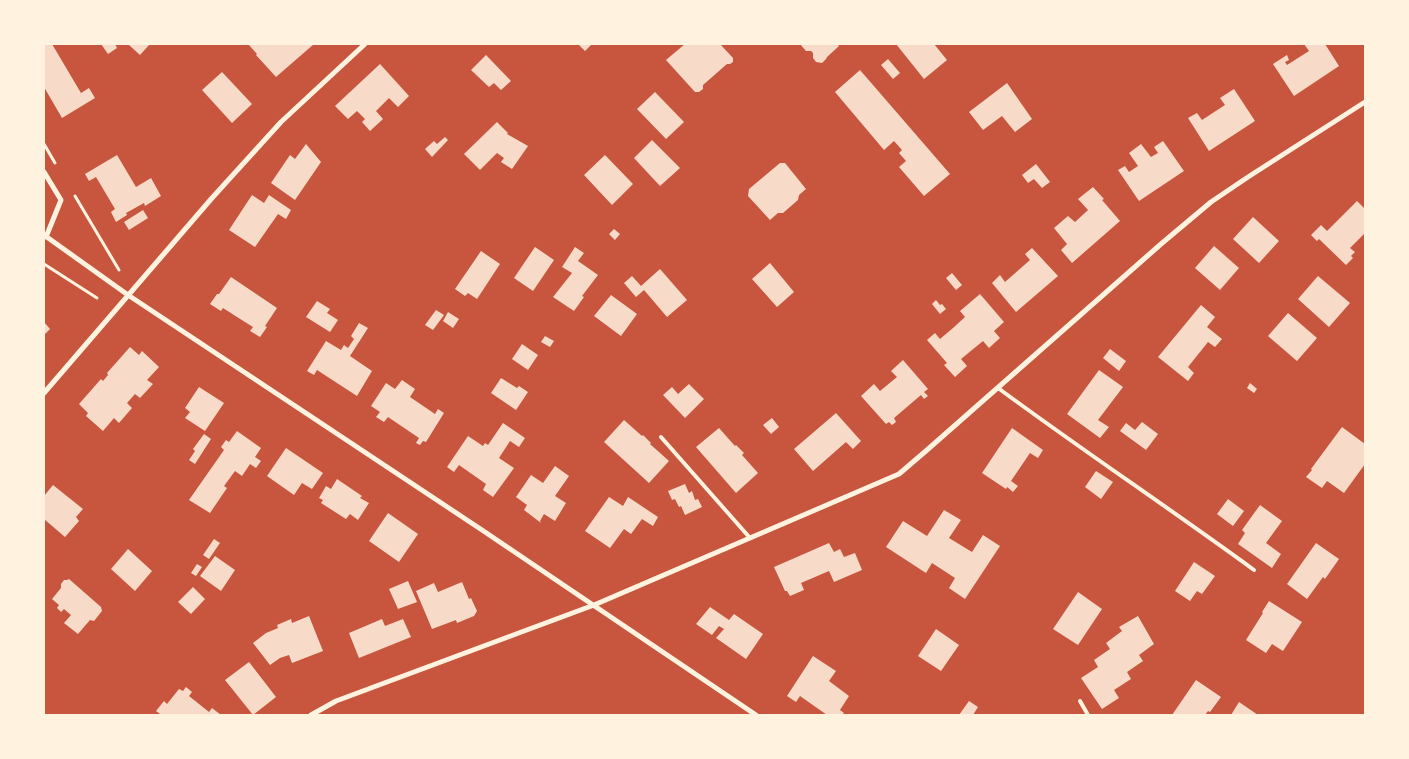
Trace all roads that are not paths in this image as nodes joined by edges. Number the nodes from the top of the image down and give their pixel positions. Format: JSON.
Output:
{"nodes":[{"id":1,"x":365,"y":44,"type":"edge"},
{"id":2,"x":1365,"y":102,"type":"edge"},
{"id":3,"x":44,"y":172,"type":"edge"},
{"id":4,"x":45,"y":236,"type":"edge"},
{"id":5,"x":128,"y":295,"type":"junction"},
{"id":6,"x":998,"y":388,"type":"junction"},
{"id":7,"x":44,"y":393,"type":"edge"},
{"id":8,"x":661,"y":437,"type":"dead end"},
{"id":9,"x":750,"y":538,"type":"junction"},
{"id":10,"x":1254,"y":570,"type":"dead end"},
{"id":11,"x":594,"y":606,"type":"junction"},
{"id":12,"x":1080,"y":701,"type":"dead end"},
{"id":13,"x":310,"y":715,"type":"edge"},
{"id":14,"x":756,"y":715,"type":"edge"},
{"id":15,"x":1088,"y":715,"type":"edge"}],
"edges":[{"from":1,"to":5,"type":"street"},
{"from":2,"to":6,"type":"street"},
{"from":3,"to":4,"type":"street"},
{"from":4,"to":5,"type":"street"},
{"from":5,"to":7,"type":"street"},
{"from":5,"to":11,"type":"street"},
{"from":6,"to":9,"type":"street"},
{"from":6,"to":10,"type":"lane"},
{"from":8,"to":9,"type":"lane"},
{"from":9,"to":11,"type":"street"},
{"from":11,"to":13,"type":"street"},
{"from":11,"to":14,"type":"street"},
{"from":12,"to":15,"type":"lane"}]}
